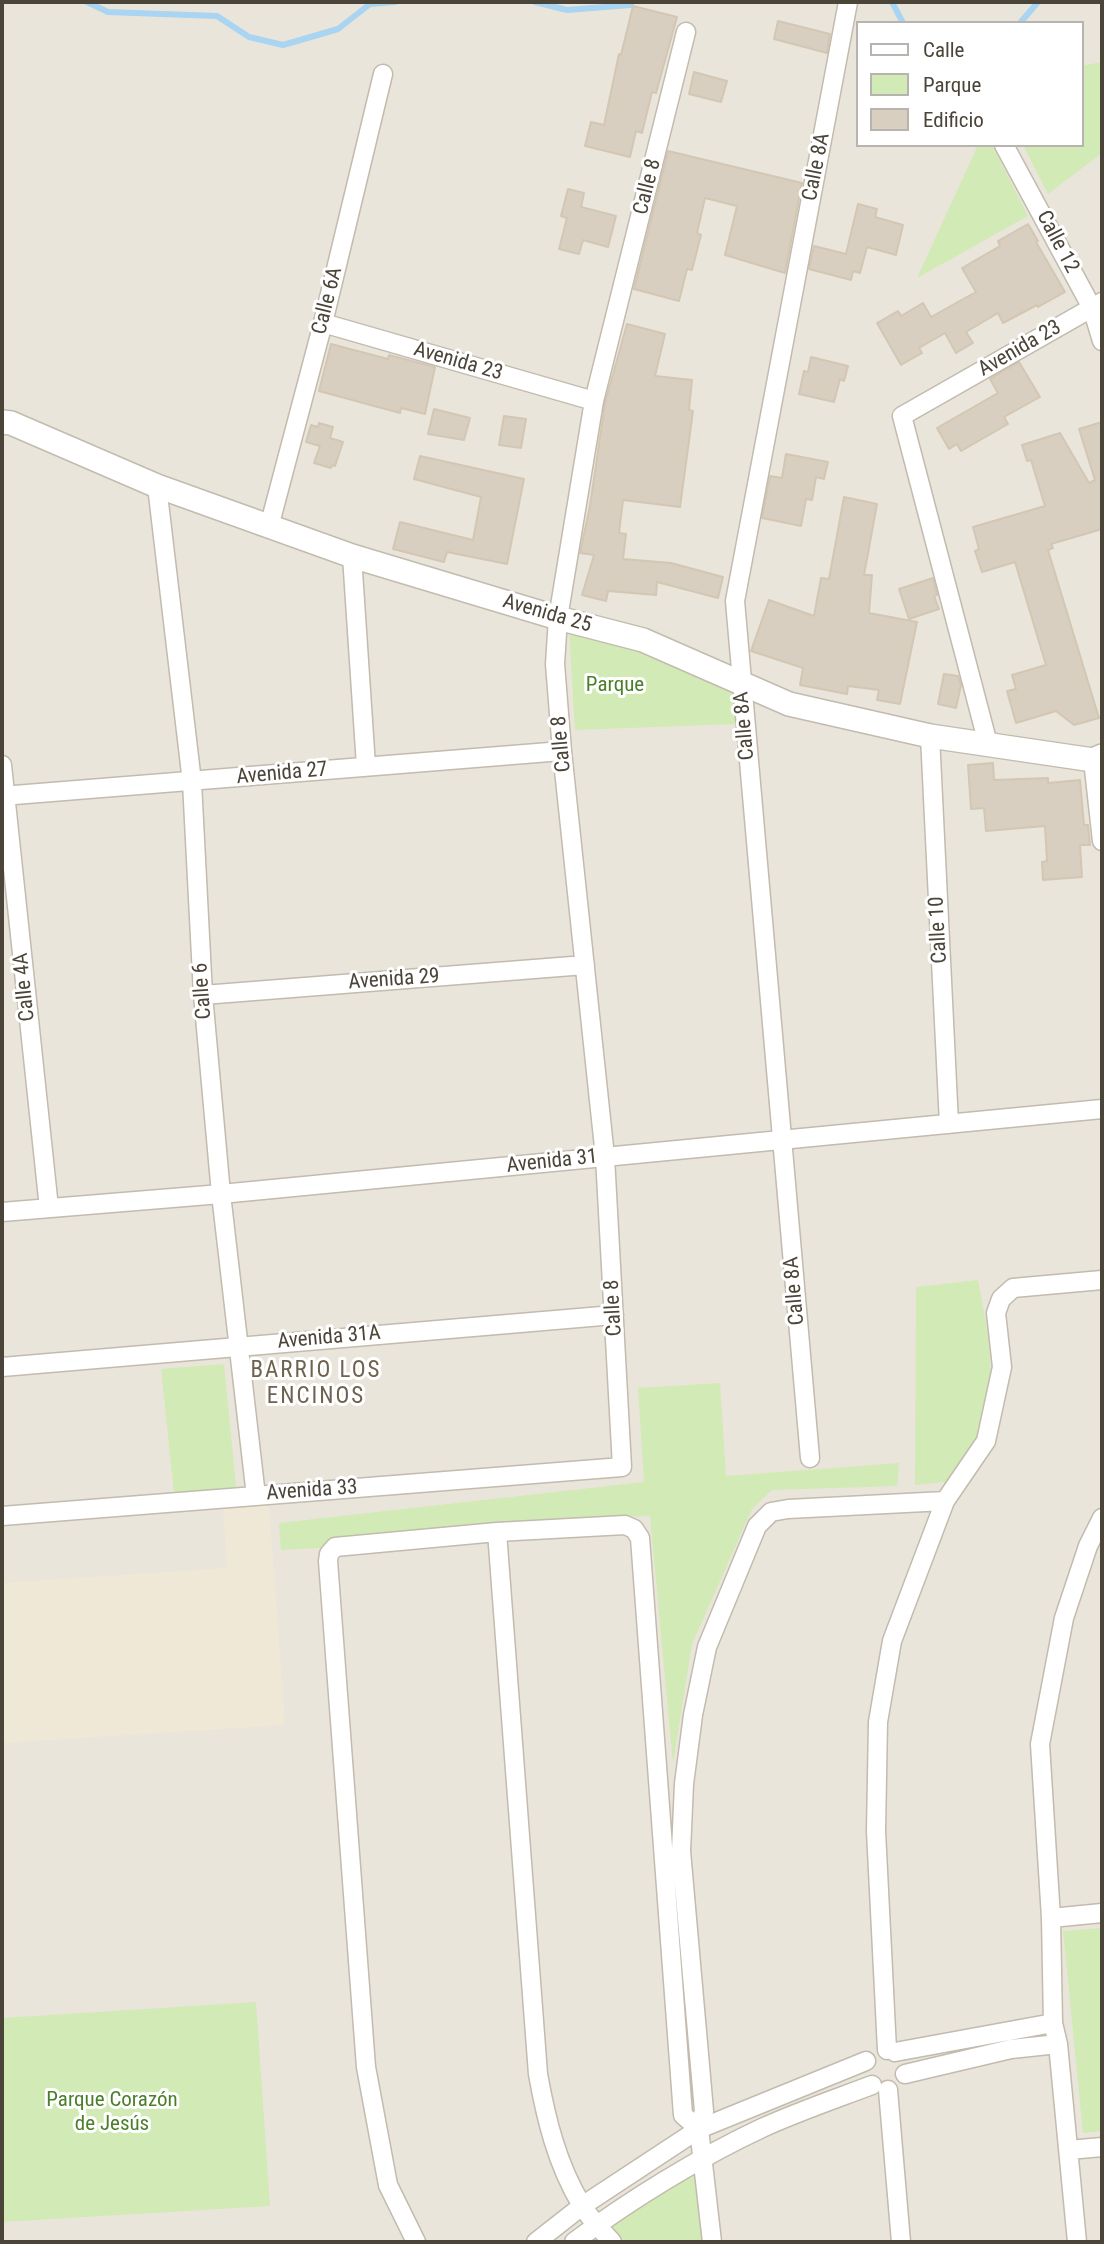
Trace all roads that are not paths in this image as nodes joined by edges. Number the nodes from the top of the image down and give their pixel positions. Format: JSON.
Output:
{"nodes":[{"id":1,"x":848,"y":2,"type":"edge"},
{"id":2,"x":686,"y":32,"type":"dead end"},
{"id":3,"x":383,"y":74,"type":"dead end"},
{"id":4,"x":1005,"y":147,"type":"edge"},
{"id":5,"x":1097,"y":305,"type":"edge"},
{"id":6,"x":323,"y":323,"type":"junction"},
{"id":7,"x":1102,"y":341,"type":"edge"},
{"id":8,"x":594,"y":401,"type":"junction"},
{"id":9,"x":2,"y":422,"type":"edge"},
{"id":10,"x":157,"y":486,"type":"junction"},
{"id":11,"x":269,"y":527,"type":"junction"},
{"id":12,"x":352,"y":556,"type":"junction"},
{"id":13,"x":558,"y":618,"type":"junction"},
{"id":14,"x":741,"y":683,"type":"junction"},
{"id":15,"x":930,"y":736,"type":"junction"},
{"id":16,"x":988,"y":744,"type":"junction"},
{"id":17,"x":562,"y":751,"type":"junction"},
{"id":18,"x":1098,"y":758,"type":"edge"},
{"id":19,"x":2,"y":765,"type":"edge"},
{"id":20,"x":366,"y":766,"type":"junction"},
{"id":21,"x":192,"y":782,"type":"junction"},
{"id":22,"x":3,"y":796,"type":"edge"},
{"id":23,"x":1102,"y":841,"type":"edge"},
{"id":24,"x":585,"y":965,"type":"junction"},
{"id":25,"x":203,"y":995,"type":"junction"},
{"id":26,"x":1102,"y":1109,"type":"edge"},
{"id":27,"x":949,"y":1124,"type":"junction"},
{"id":28,"x":782,"y":1140,"type":"junction"},
{"id":29,"x":605,"y":1157,"type":"junction"},
{"id":30,"x":221,"y":1194,"type":"junction"},
{"id":31,"x":49,"y":1209,"type":"junction"},
{"id":32,"x":2,"y":1212,"type":"edge"},
{"id":33,"x":1102,"y":1280,"type":"edge"},
{"id":34,"x":614,"y":1315,"type":"junction"},
{"id":35,"x":239,"y":1346,"type":"junction"},
{"id":36,"x":2,"y":1367,"type":"edge"},
{"id":37,"x":810,"y":1458,"type":"dead end"},
{"id":38,"x":622,"y":1467,"type":"joint"},
{"id":39,"x":256,"y":1496,"type":"junction"},
{"id":40,"x":945,"y":1502,"type":"junction"},
{"id":41,"x":2,"y":1516,"type":"edge"},
{"id":42,"x":1102,"y":1518,"type":"edge"},
{"id":43,"x":497,"y":1532,"type":"junction"},
{"id":44,"x":673,"y":1852,"type":"junction"},
{"id":45,"x":1102,"y":1913,"type":"edge"},
{"id":46,"x":1051,"y":1918,"type":"junction"},
{"id":47,"x":1053,"y":2022,"type":"junction"},
{"id":48,"x":1058,"y":2044,"type":"junction"},
{"id":49,"x":891,"y":2051,"type":"junction"},
{"id":50,"x":866,"y":2061,"type":"junction"},
{"id":51,"x":905,"y":2074,"type":"junction"},
{"id":52,"x":880,"y":2087,"type":"junction"},
{"id":53,"x":699,"y":2129,"type":"junction"},
{"id":54,"x":1102,"y":2147,"type":"edge"},
{"id":55,"x":1069,"y":2150,"type":"junction"},
{"id":56,"x":702,"y":2159,"type":"junction"},
{"id":57,"x":582,"y":2206,"type":"junction"},
{"id":58,"x":597,"y":2224,"type":"junction"},
{"id":59,"x":416,"y":2242,"type":"edge"},
{"id":60,"x":536,"y":2242,"type":"edge"},
{"id":61,"x":574,"y":2242,"type":"edge"},
{"id":62,"x":612,"y":2242,"type":"edge"},
{"id":63,"x":712,"y":2242,"type":"edge"},
{"id":64,"x":901,"y":2242,"type":"edge"},
{"id":65,"x":1077,"y":2242,"type":"edge"}],
"edges":[{"from":1,"to":14,"type":"street","name":"Calle 8A"},
{"from":2,"to":8,"type":"street","name":"Calle 8"},
{"from":3,"to":6,"type":"street","name":"Calle 6A"},
{"from":4,"to":5,"type":"street","name":"Calle 12"},
{"from":5,"to":7,"type":"street","name":"Calle 12"},
{"from":5,"to":16,"type":"street","name":"Avenida 23"},
{"from":6,"to":8,"type":"street","name":"Avenida 23"},
{"from":6,"to":11,"type":"street","name":"Calle 6A"},
{"from":8,"to":13,"type":"street","name":"Calle 8"},
{"from":9,"to":10,"type":"street","name":"Avenida 25"},
{"from":10,"to":11,"type":"street","name":"Avenida 25"},
{"from":10,"to":21,"type":"street","name":"Calle 6"},
{"from":11,"to":12,"type":"street","name":"Avenida 25"},
{"from":12,"to":13,"type":"street","name":"Avenida 25"},
{"from":12,"to":20,"type":"street"},
{"from":13,"to":14,"type":"street","name":"Avenida 25"},
{"from":13,"to":17,"type":"street","name":"Calle 8"},
{"from":14,"to":15,"type":"street","name":"Avenida 25"},
{"from":14,"to":28,"type":"street","name":"Calle 8A"},
{"from":15,"to":16,"type":"street","name":"Avenida 25"},
{"from":15,"to":27,"type":"street","name":"Calle 10"},
{"from":16,"to":18,"type":"street","name":"Avenida 25"},
{"from":17,"to":20,"type":"street","name":"Avenida 27"},
{"from":17,"to":24,"type":"street","name":"Calle 8"},
{"from":18,"to":23,"type":"street"},
{"from":19,"to":22,"type":"street","name":"Calle 4A"},
{"from":20,"to":21,"type":"street","name":"Avenida 27"},
{"from":21,"to":22,"type":"street","name":"Avenida 27"},
{"from":21,"to":25,"type":"street","name":"Calle 6"},
{"from":22,"to":31,"type":"street","name":"Calle 4A"},
{"from":24,"to":25,"type":"street","name":"Avenida 29"},
{"from":24,"to":29,"type":"street","name":"Calle 8"},
{"from":25,"to":30,"type":"street","name":"Calle 6"},
{"from":26,"to":27,"type":"street","name":"Avenida 31"},
{"from":27,"to":28,"type":"street","name":"Avenida 31"},
{"from":28,"to":29,"type":"street","name":"Avenida 31"},
{"from":28,"to":37,"type":"street","name":"Calle 8A"},
{"from":29,"to":30,"type":"street","name":"Avenida 31"},
{"from":29,"to":34,"type":"street","name":"Calle 8"},
{"from":30,"to":31,"type":"street","name":"Avenida 31"},
{"from":30,"to":35,"type":"street","name":"Calle 6"},
{"from":31,"to":32,"type":"street","name":"Avenida 31"},
{"from":33,"to":40,"type":"street"},
{"from":34,"to":35,"type":"street","name":"Avenida 31A"},
{"from":34,"to":38,"type":"street","name":"Calle 8"},
{"from":35,"to":36,"type":"street","name":"Avenida 31A"},
{"from":35,"to":39,"type":"street","name":"Calle 6"},
{"from":38,"to":39,"type":"street","name":"Avenida 33"},
{"from":39,"to":41,"type":"street","name":"Avenida 33"},
{"from":40,"to":44,"type":"street"},
{"from":40,"to":49,"type":"street"},
{"from":42,"to":46,"type":"street"},
{"from":43,"to":44,"type":"street"},
{"from":43,"to":57,"type":"street"},
{"from":43,"to":59,"type":"street"},
{"from":44,"to":53,"type":"street"},
{"from":45,"to":46,"type":"street"},
{"from":46,"to":47,"type":"street"},
{"from":47,"to":48,"type":"street"},
{"from":47,"to":49,"type":"street"},
{"from":48,"to":51,"type":"street"},
{"from":48,"to":55,"type":"street"},
{"from":49,"to":50,"type":"street"},
{"from":49,"to":51,"type":"street"},
{"from":50,"to":52,"type":"street"},
{"from":50,"to":53,"type":"street"},
{"from":51,"to":52,"type":"street"},
{"from":52,"to":56,"type":"street"},
{"from":52,"to":64,"type":"street"},
{"from":53,"to":56,"type":"street"},
{"from":53,"to":57,"type":"street"},
{"from":54,"to":55,"type":"street"},
{"from":55,"to":65,"type":"street"},
{"from":56,"to":58,"type":"street"},
{"from":56,"to":63,"type":"street"},
{"from":57,"to":58,"type":"street"},
{"from":57,"to":60,"type":"street"},
{"from":58,"to":61,"type":"street"},
{"from":58,"to":62,"type":"street"}]}
